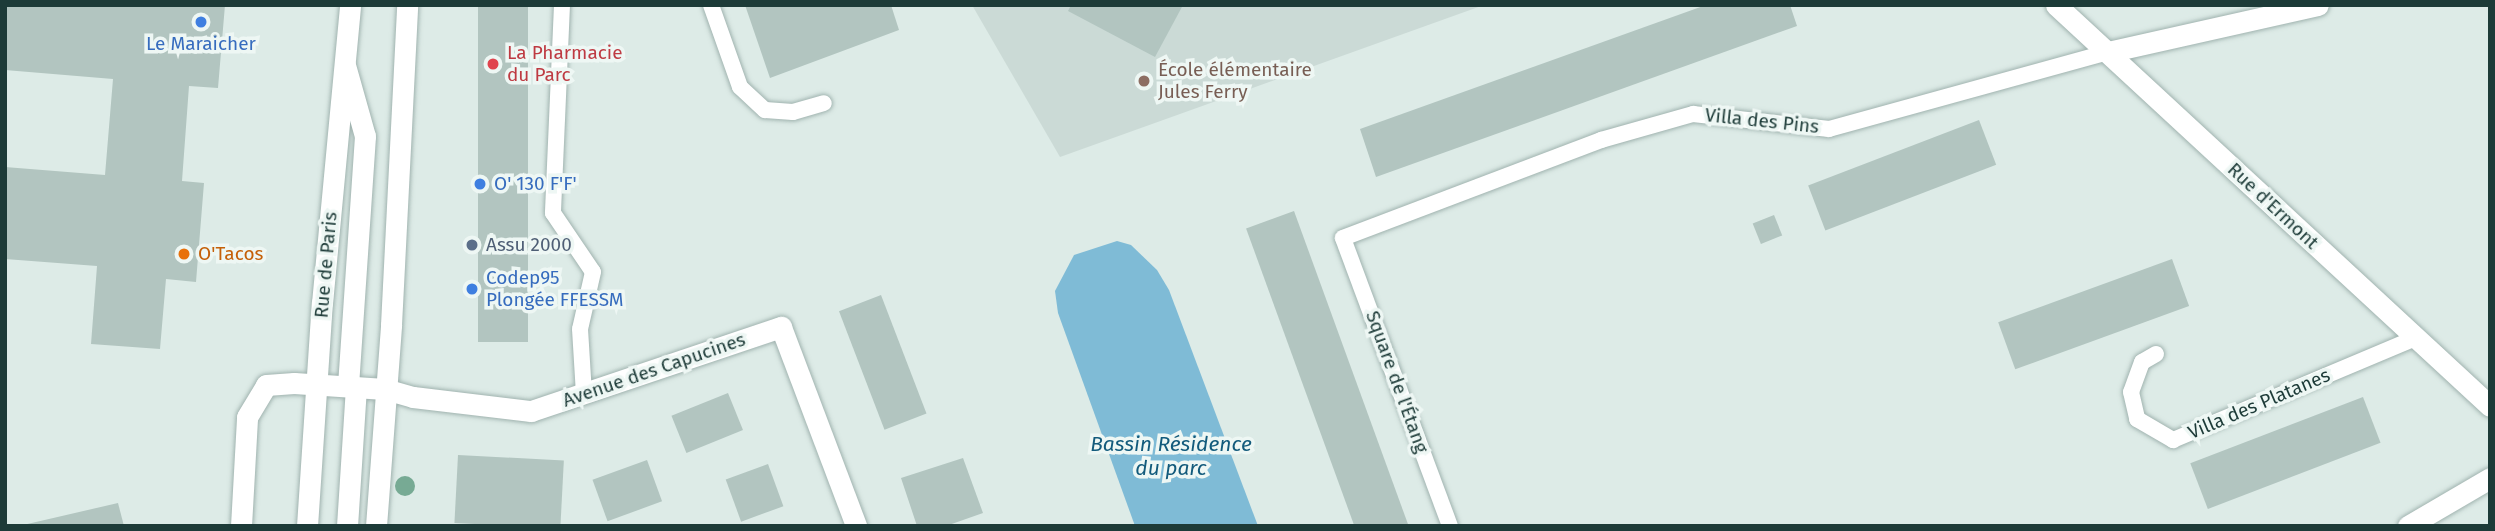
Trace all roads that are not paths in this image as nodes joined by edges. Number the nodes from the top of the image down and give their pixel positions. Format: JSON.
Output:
{"nodes":[{"id":1,"x":350,"y":5,"type":"edge"},
{"id":2,"x":407,"y":5,"type":"edge"},
{"id":3,"x":562,"y":5,"type":"edge"},
{"id":4,"x":710,"y":5,"type":"edge"},
{"id":5,"x":2056,"y":5,"type":"edge"},
{"id":6,"x":2318,"y":5,"type":"edge"},
{"id":7,"x":2108,"y":52,"type":"junction"},
{"id":8,"x":345,"y":63,"type":"junction"},
{"id":9,"x":824,"y":103,"type":"dead end"},
{"id":10,"x":1343,"y":237,"type":"joint"},
{"id":11,"x":2416,"y":338,"type":"junction"},
{"id":12,"x":2157,"y":354,"type":"dead end"},
{"id":13,"x":316,"y":384,"type":"junction"},
{"id":14,"x":352,"y":387,"type":"junction"},
{"id":15,"x":385,"y":389,"type":"junction"},
{"id":16,"x":584,"y":394,"type":"junction"},
{"id":17,"x":2490,"y":406,"type":"edge"},
{"id":18,"x":2490,"y":478,"type":"edge"},
{"id":19,"x":241,"y":526,"type":"edge"},
{"id":20,"x":307,"y":526,"type":"edge"},
{"id":21,"x":347,"y":526,"type":"edge"},
{"id":22,"x":376,"y":526,"type":"edge"},
{"id":23,"x":856,"y":526,"type":"edge"},
{"id":24,"x":1450,"y":526,"type":"edge"},
{"id":25,"x":2408,"y":526,"type":"edge"}],
"edges":[{"from":1,"to":8,"type":"street","name":"Rue de Paris"},
{"from":2,"to":15,"type":"street"},
{"from":3,"to":16,"type":"lane"},
{"from":4,"to":9,"type":"lane"},
{"from":5,"to":7,"type":"street","name":"Rue d'Ermont"},
{"from":6,"to":7,"type":"street"},
{"from":7,"to":10,"type":"lane","name":"Villa des Pins"},
{"from":7,"to":11,"type":"street","name":"Rue d'Ermont"},
{"from":8,"to":13,"type":"street","name":"Rue de Paris"},
{"from":8,"to":14,"type":"street"},
{"from":10,"to":24,"type":"lane","name":"Square de l'Étang"},
{"from":11,"to":12,"type":"lane","name":"Villa des Platanes"},
{"from":11,"to":17,"type":"street","name":"Rue d'Ermont"},
{"from":13,"to":14,"type":"street","name":"Avenue des Capucines"},
{"from":13,"to":19,"type":"street","name":"Avenue des Capucines"},
{"from":13,"to":20,"type":"street","name":"Rue de Paris"},
{"from":14,"to":15,"type":"street","name":"Avenue des Capucines"},
{"from":14,"to":21,"type":"street"},
{"from":15,"to":16,"type":"street","name":"Avenue des Capucines"},
{"from":15,"to":22,"type":"street"},
{"from":16,"to":23,"type":"street","name":"Avenue des Capucines"},
{"from":18,"to":25,"type":"street"}]}
